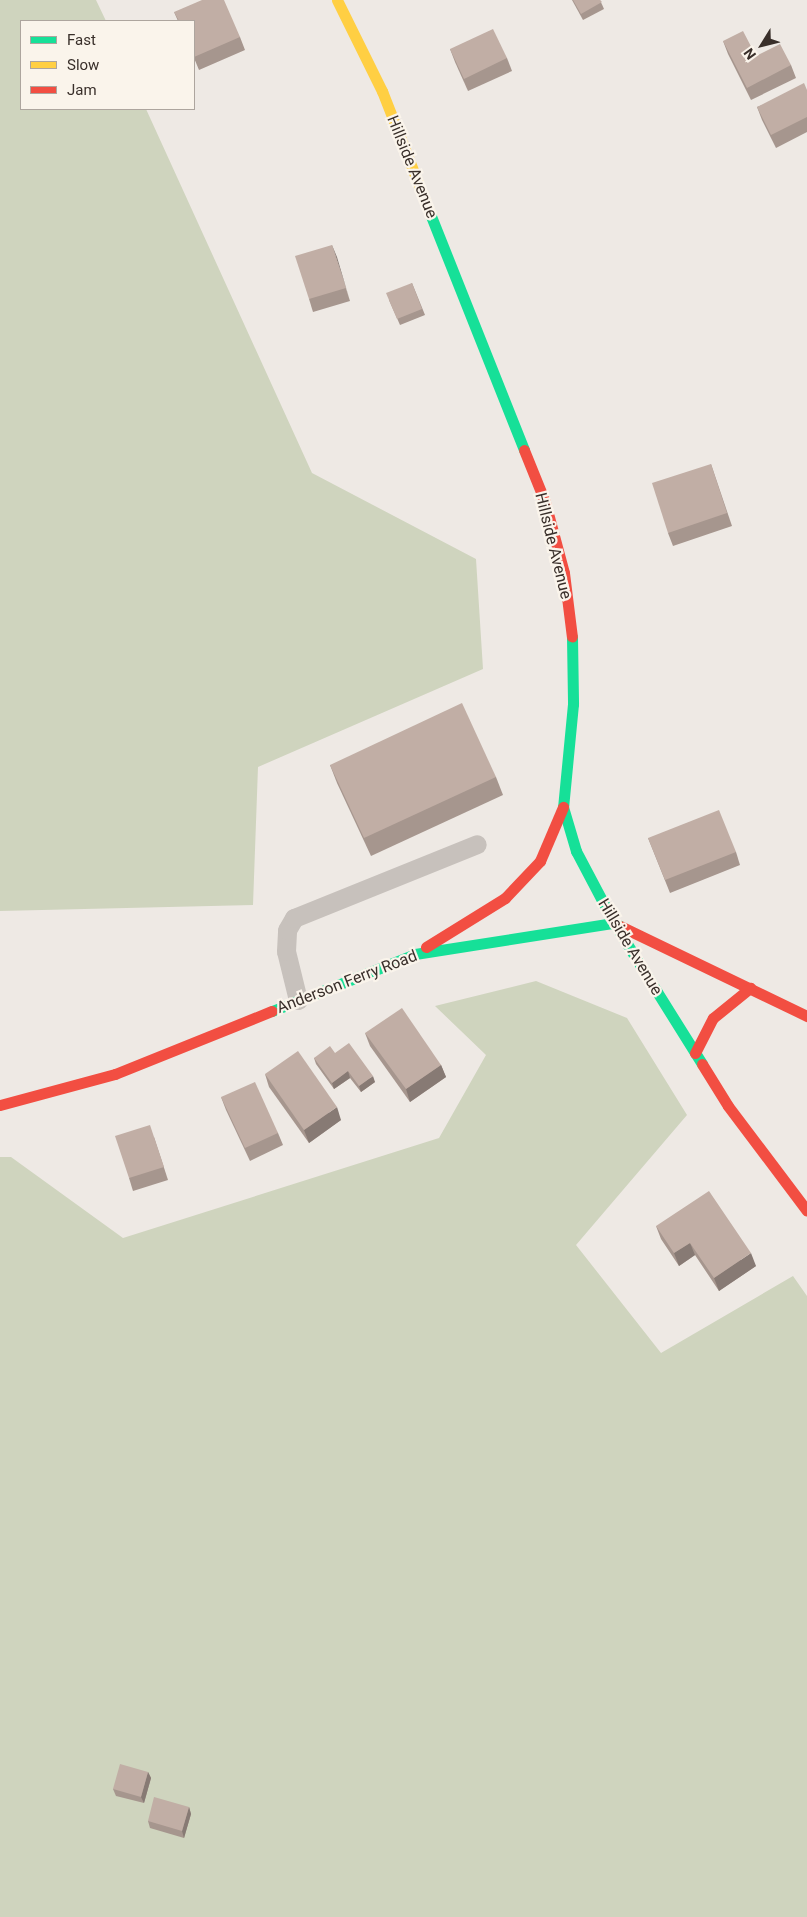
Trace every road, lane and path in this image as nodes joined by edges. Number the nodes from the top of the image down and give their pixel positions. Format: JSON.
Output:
{"nodes":[{"id":1,"x":337,"y":0,"type":"edge"},
{"id":2,"x":563,"y":807,"type":"junction"},
{"id":3,"x":477,"y":844,"type":"dead end"},
{"id":4,"x":614,"y":923,"type":"junction"},
{"id":5,"x":415,"y":954,"type":"junction"},
{"id":6,"x":750,"y":988,"type":"junction"},
{"id":7,"x":298,"y":1000,"type":"junction"},
{"id":8,"x":807,"y":1016,"type":"edge"},
{"id":9,"x":695,"y":1053,"type":"junction"},
{"id":10,"x":0,"y":1105,"type":"edge"},
{"id":11,"x":807,"y":1211,"type":"edge"}],
"edges":[{"from":1,"to":2,"type":"street","name":"Hillside Avenue"},
{"from":2,"to":4,"type":"street","name":"Hillside Avenue"},
{"from":2,"to":5,"type":"street"},
{"from":3,"to":7,"type":"lane"},
{"from":4,"to":5,"type":"street","name":"Anderson Ferry Road"},
{"from":4,"to":6,"type":"street"},
{"from":4,"to":9,"type":"street","name":"Hillside Avenue"},
{"from":5,"to":7,"type":"street","name":"Anderson Ferry Road"},
{"from":6,"to":8,"type":"street"},
{"from":6,"to":9,"type":"street"},
{"from":7,"to":10,"type":"street","name":"Anderson Ferry Road"},
{"from":9,"to":11,"type":"street","name":"Hillside Avenue"}]}
